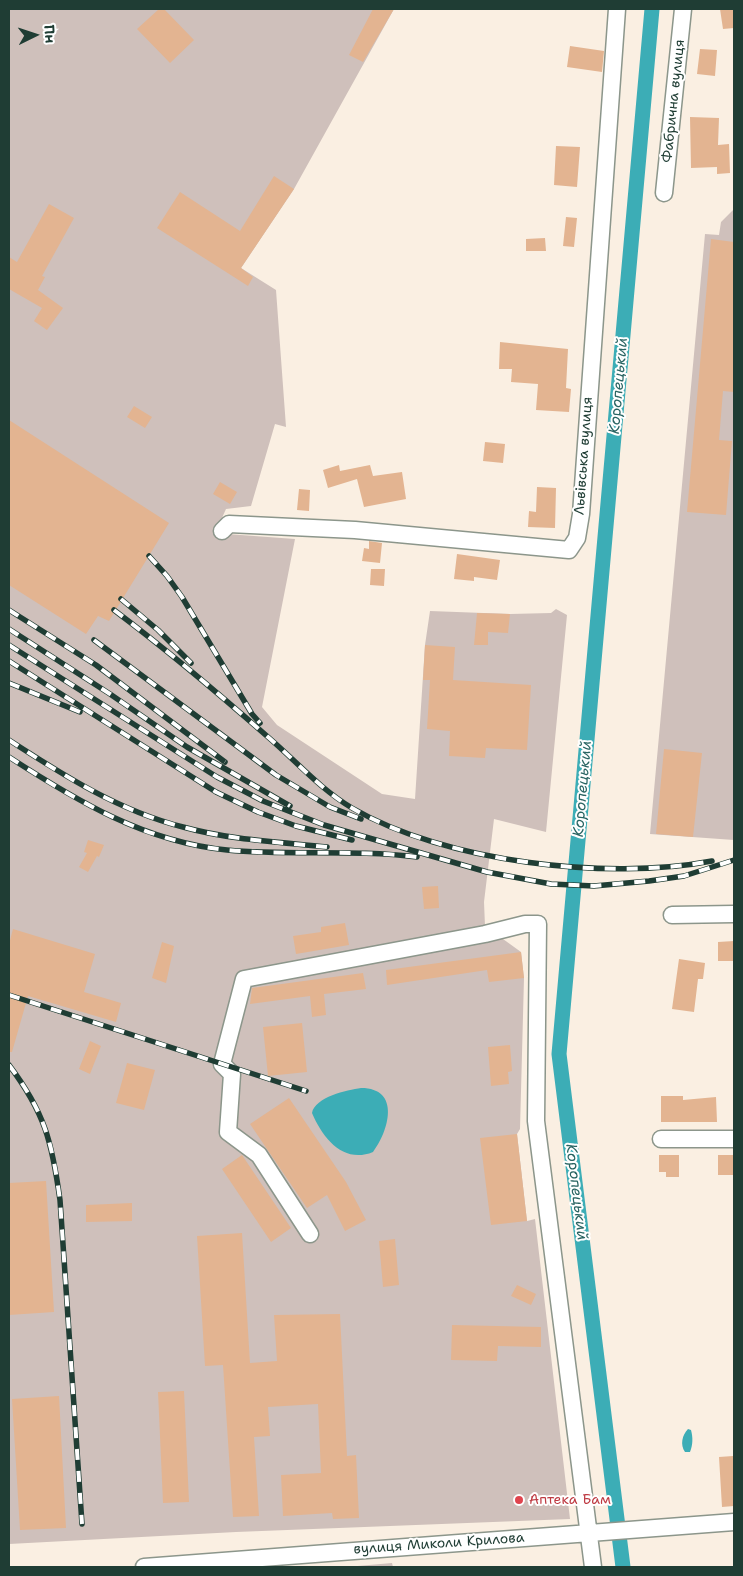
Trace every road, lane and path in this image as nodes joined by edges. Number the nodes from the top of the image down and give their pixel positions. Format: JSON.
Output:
{"nodes":[{"id":1,"x":617,"y":9,"type":"edge"},
{"id":2,"x":683,"y":9,"type":"edge"},
{"id":3,"x":664,"y":193,"type":"dead end"},
{"id":4,"x":222,"y":531,"type":"dead end"},
{"id":5,"x":734,"y":914,"type":"edge"},
{"id":6,"x":672,"y":916,"type":"dead end"},
{"id":7,"x":661,"y":1139,"type":"dead end"},
{"id":8,"x":734,"y":1139,"type":"edge"},
{"id":9,"x":310,"y":1234,"type":"dead end"},
{"id":10,"x":734,"y":1522,"type":"edge"},
{"id":11,"x":596,"y":1532,"type":"junction"},
{"id":12,"x":144,"y":1567,"type":"edge"},
{"id":13,"x":593,"y":1567,"type":"edge"}],
"edges":[{"from":1,"to":4,"type":"street","name":"Львівська вулиця"},
{"from":2,"to":3,"type":"street","name":"Фабрична вулиця"},
{"from":5,"to":6,"type":"street"},
{"from":7,"to":8,"type":"street"},
{"from":9,"to":11,"type":"street"},
{"from":10,"to":11,"type":"street","name":"вулиця Миколи Крилова"},
{"from":11,"to":12,"type":"street","name":"вулиця Миколи Крилова"},
{"from":11,"to":13,"type":"street"}]}
